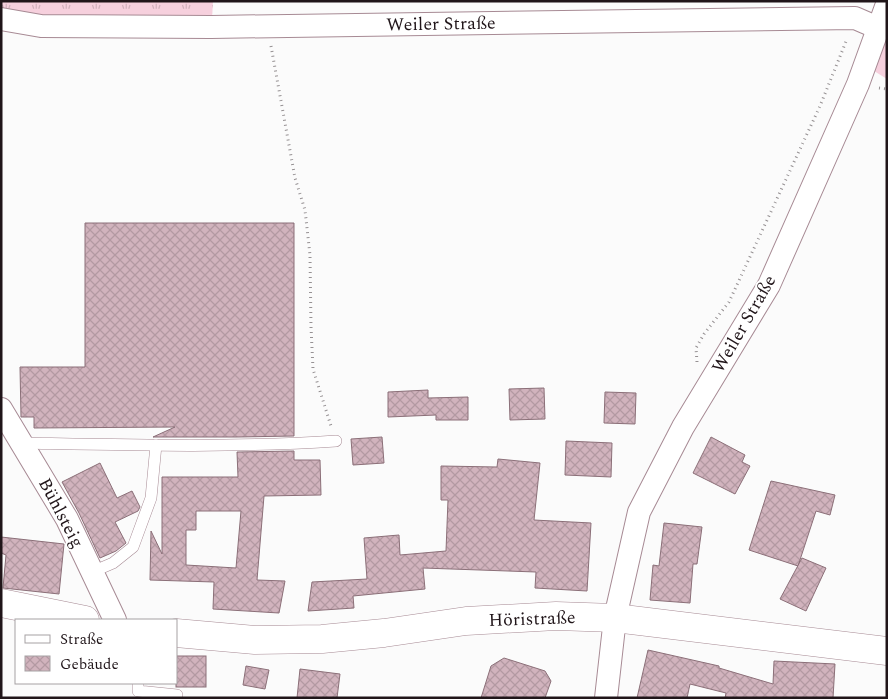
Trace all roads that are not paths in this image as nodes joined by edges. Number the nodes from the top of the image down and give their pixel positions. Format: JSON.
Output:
{"nodes":[{"id":1,"x":887,"y":4,"type":"edge"},
{"id":2,"x":1,"y":19,"type":"edge"},
{"id":3,"x":878,"y":28,"type":"junction"},
{"id":4,"x":1,"y":409,"type":"edge"},
{"id":5,"x":336,"y":441,"type":"road end"},
{"id":6,"x":22,"y":443,"type":"junction"},
{"id":7,"x":156,"y":445,"type":"junction"},
{"id":8,"x":92,"y":572,"type":"junction"},
{"id":9,"x":1,"y":603,"type":"edge"},
{"id":10,"x":615,"y":618,"type":"junction"},
{"id":11,"x":80,"y":619,"type":"edge"},
{"id":12,"x":115,"y":619,"type":"edge"},
{"id":13,"x":178,"y":633,"type":"edge"},
{"id":14,"x":887,"y":651,"type":"edge"},
{"id":15,"x":138,"y":684,"type":"edge"},
{"id":16,"x":177,"y":695,"type":"dead end"},
{"id":17,"x":606,"y":698,"type":"edge"}],
"edges":[{"from":1,"to":3,"type":"street","name":"Weiler Straße"},
{"from":2,"to":3,"type":"street","name":"Weiler Straße"},
{"from":3,"to":10,"type":"street","name":"Weiler Straße"},
{"from":4,"to":6,"type":"street","name":"Bühlsteig"},
{"from":5,"to":7,"type":"lane"},
{"from":6,"to":7,"type":"lane"},
{"from":6,"to":8,"type":"street","name":"Bühlsteig"},
{"from":7,"to":8,"type":"lane"},
{"from":8,"to":12,"type":"street","name":"Bühlsteig"},
{"from":9,"to":11,"type":"main road"},
{"from":10,"to":13,"type":"main road","name":"Höristraße"},
{"from":10,"to":14,"type":"main road","name":"Höristraße"},
{"from":10,"to":17,"type":"street","name":"Weiler Straße"},
{"from":15,"to":16,"type":"lane"}]}
